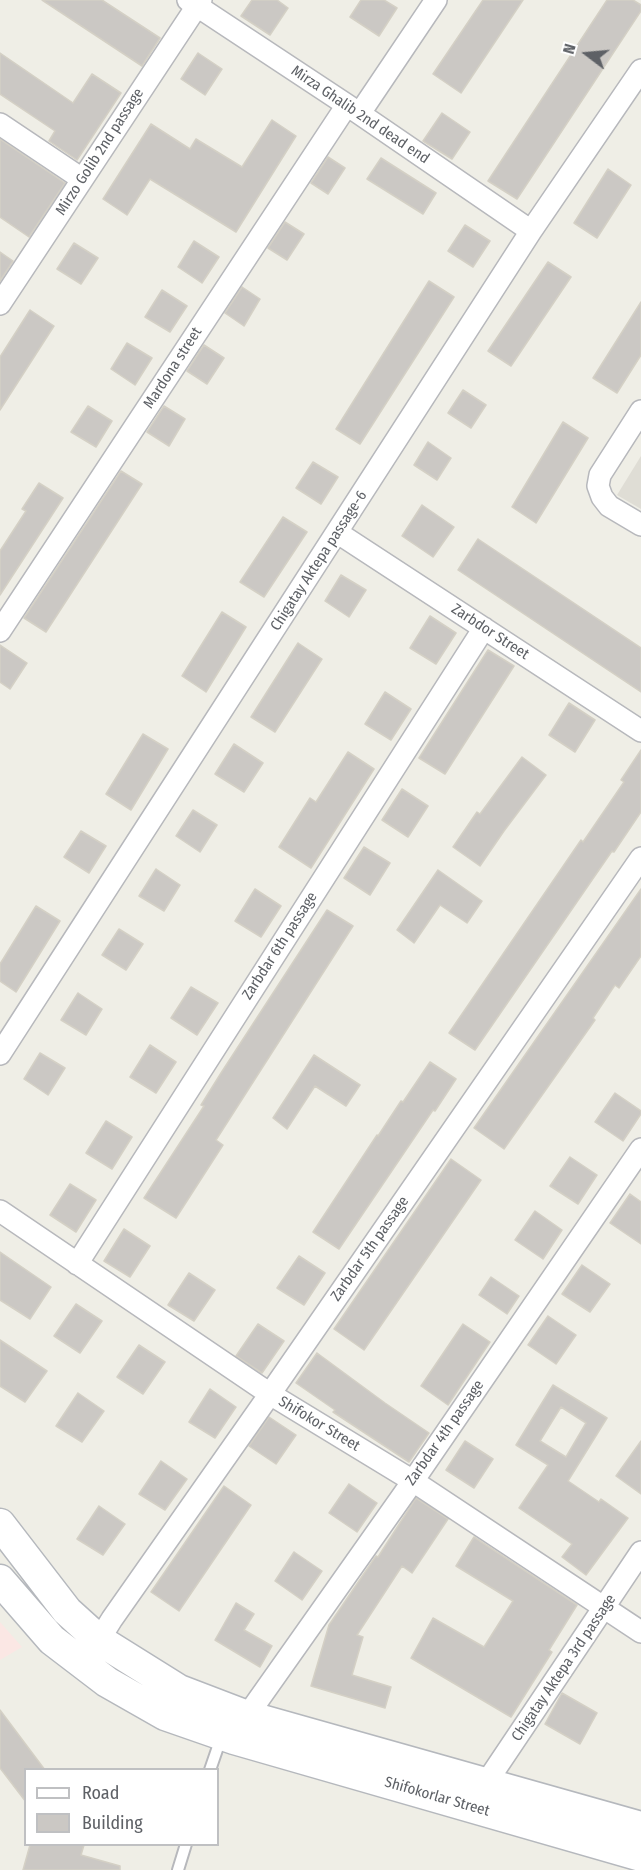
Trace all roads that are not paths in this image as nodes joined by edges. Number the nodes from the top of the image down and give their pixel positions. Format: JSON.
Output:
{"nodes":[{"id":1,"x":436,"y":0,"type":"edge"},
{"id":2,"x":195,"y":2,"type":"edge"},
{"id":3,"x":641,"y":70,"type":"edge"},
{"id":4,"x":353,"y":109,"type":"junction"},
{"id":5,"x":0,"y":124,"type":"edge"},
{"id":6,"x":82,"y":179,"type":"junction"},
{"id":7,"x":531,"y":231,"type":"junction"},
{"id":8,"x":0,"y":304,"type":"edge"},
{"id":9,"x":641,"y":411,"type":"edge"},
{"id":10,"x":641,"y":525,"type":"edge"},
{"id":11,"x":338,"y":532,"type":"junction"},
{"id":12,"x":484,"y":628,"type":"junction"},
{"id":13,"x":0,"y":632,"type":"edge"},
{"id":14,"x":641,"y":731,"type":"edge"},
{"id":15,"x":641,"y":858,"type":"edge"},
{"id":16,"x":0,"y":1054,"type":"edge"},
{"id":17,"x":641,"y":1149,"type":"edge"},
{"id":18,"x":0,"y":1211,"type":"edge"},
{"id":19,"x":77,"y":1264,"type":"junction"},
{"id":20,"x":270,"y":1394,"type":"junction"},
{"id":21,"x":413,"y":1481,"type":"junction"},
{"id":22,"x":0,"y":1524,"type":"edge"},
{"id":23,"x":641,"y":1552,"type":"edge"},
{"id":24,"x":1,"y":1583,"type":"edge"},
{"id":25,"x":605,"y":1607,"type":"junction"},
{"id":26,"x":641,"y":1632,"type":"edge"},
{"id":27,"x":99,"y":1640,"type":"junction"},
{"id":28,"x":247,"y":1716,"type":"junction"},
{"id":29,"x":222,"y":1734,"type":"junction"},
{"id":30,"x":211,"y":1768,"type":"edge"},
{"id":31,"x":486,"y":1783,"type":"junction"},
{"id":32,"x":641,"y":1827,"type":"edge"},
{"id":33,"x":186,"y":1846,"type":"edge"},
{"id":34,"x":641,"y":1856,"type":"edge"},
{"id":35,"x":178,"y":1870,"type":"edge"}],
"edges":[{"from":1,"to":4,"type":"street","name":"Mardona street"},
{"from":2,"to":4,"type":"street","name":"Mirza Ghalib 2nd dead end"},
{"from":2,"to":6,"type":"street","name":"Mirzo Golib 2nd passage"},
{"from":3,"to":7,"type":"street","name":"Chigatay Aktepa passage-6"},
{"from":4,"to":7,"type":"street","name":"Mirza Ghalib 2nd dead end"},
{"from":4,"to":13,"type":"street","name":"Mardona street"},
{"from":5,"to":6,"type":"street"},
{"from":6,"to":8,"type":"street","name":"Mirzo Golib 2nd passage"},
{"from":7,"to":11,"type":"street","name":"Chigatay Aktepa passage-6"},
{"from":9,"to":10,"type":"street"},
{"from":11,"to":12,"type":"street","name":"Zarbdor Street"},
{"from":11,"to":16,"type":"street","name":"Chigatay Aktepa passage-6"},
{"from":12,"to":14,"type":"street","name":"Zarbdor Street"},
{"from":12,"to":19,"type":"street","name":"Zarbdar 6th passage"},
{"from":15,"to":20,"type":"street","name":"Zarbdar 5th passage"},
{"from":17,"to":21,"type":"street","name":"Zarbdar 4th passage"},
{"from":18,"to":19,"type":"street","name":"Shifokor Street"},
{"from":19,"to":20,"type":"street","name":"Shifokor Street"},
{"from":20,"to":21,"type":"street","name":"Shifokor Street"},
{"from":20,"to":27,"type":"street","name":"Zarbdar 5th passage"},
{"from":21,"to":25,"type":"street","name":"Shifokor Street"},
{"from":21,"to":28,"type":"street","name":"Zarbdar 4th passage"},
{"from":22,"to":27,"type":"main road"},
{"from":23,"to":25,"type":"street","name":"Chigatay Aktepa 3rd passage"},
{"from":24,"to":29,"type":"main road"},
{"from":25,"to":26,"type":"street","name":"Shifokor Street"},
{"from":25,"to":31,"type":"street","name":"Chigatay Aktepa 3rd passage"},
{"from":27,"to":28,"type":"main road"},
{"from":28,"to":31,"type":"main road","name":"Shifokorlar Street"},
{"from":29,"to":30,"type":"lane"},
{"from":29,"to":34,"type":"main road"},
{"from":31,"to":32,"type":"main road","name":"Shifokorlar Street"},
{"from":33,"to":35,"type":"lane"}]}
